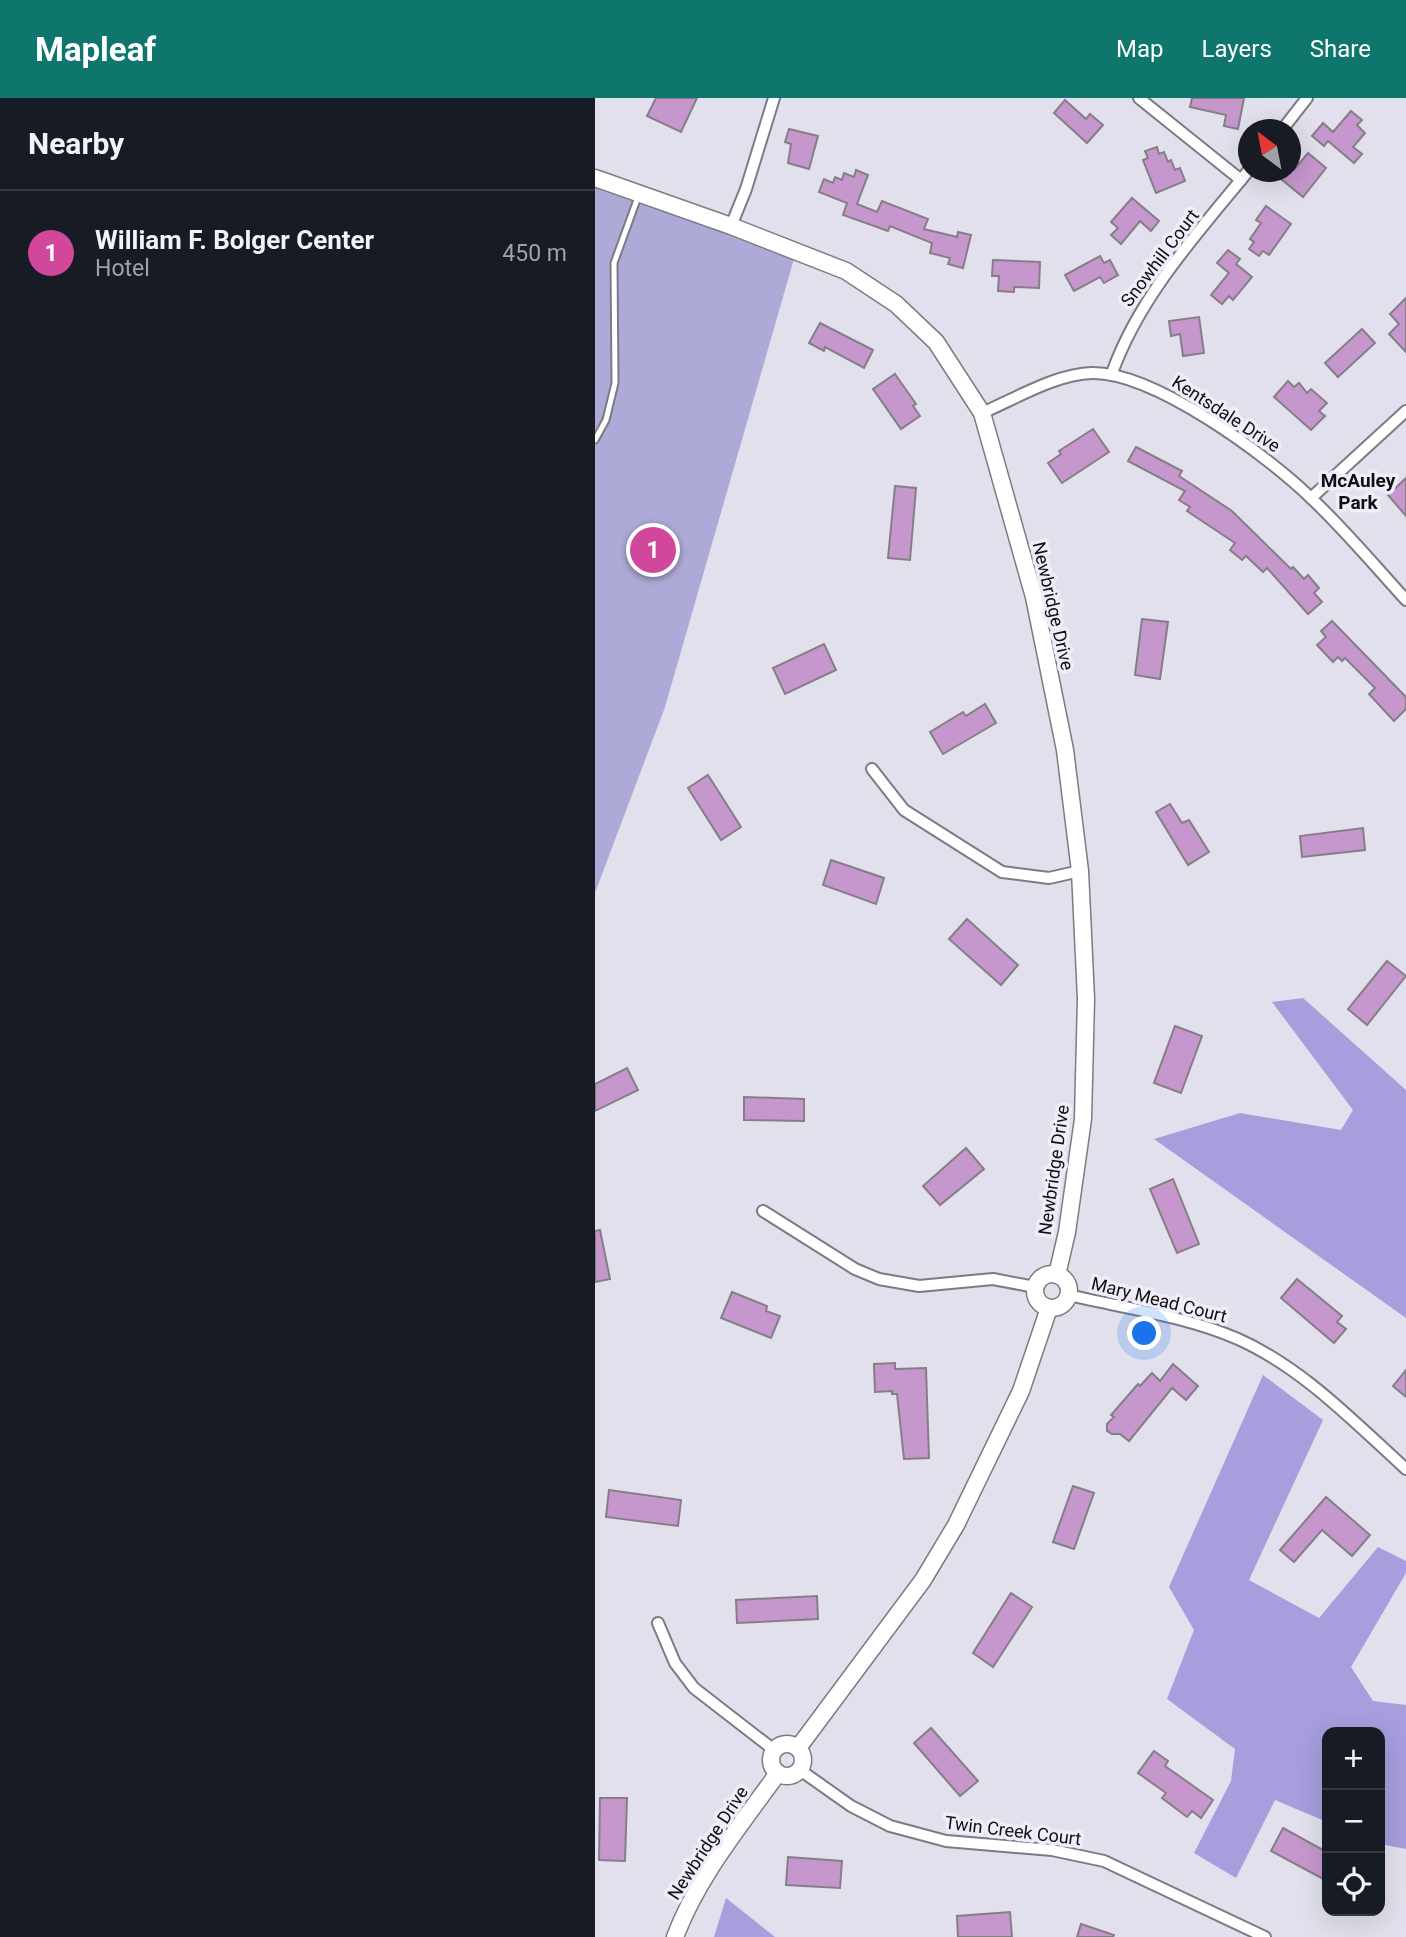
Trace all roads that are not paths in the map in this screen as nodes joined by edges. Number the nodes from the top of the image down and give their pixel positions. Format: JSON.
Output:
{"nodes":[{"id":1,"x":774,"y":98,"type":"edge"},
{"id":2,"x":1139,"y":98,"type":"edge"},
{"id":3,"x":1307,"y":98,"type":"edge"},
{"id":4,"x":1291,"y":119,"type":"edge"},
{"id":5,"x":595,"y":178,"type":"edge"},
{"id":6,"x":1238,"y":178,"type":"edge"},
{"id":7,"x":1239,"y":182,"type":"edge"},
{"id":8,"x":639,"y":194,"type":"junction"},
{"id":9,"x":731,"y":226,"type":"junction"},
{"id":10,"x":1112,"y":373,"type":"junction"},
{"id":11,"x":1406,"y":411,"type":"edge"},
{"id":12,"x":982,"y":413,"type":"junction"},
{"id":13,"x":595,"y":440,"type":"edge"},
{"id":14,"x":1311,"y":498,"type":"junction"},
{"id":15,"x":1406,"y":600,"type":"edge"},
{"id":16,"x":872,"y":769,"type":"dead end"},
{"id":17,"x":1080,"y":872,"type":"junction"},
{"id":18,"x":763,"y":1211,"type":"dead end"},
{"id":19,"x":1057,"y":1275,"type":"junction"},
{"id":20,"x":1035,"y":1287,"type":"junction"},
{"id":21,"x":1068,"y":1295,"type":"junction"},
{"id":22,"x":1049,"y":1308,"type":"junction"},
{"id":23,"x":1406,"y":1469,"type":"edge"},
{"id":24,"x":658,"y":1623,"type":"dead end"},
{"id":25,"x":798,"y":1748,"type":"junction"},
{"id":26,"x":774,"y":1751,"type":"junction"},
{"id":27,"x":800,"y":1770,"type":"junction"},
{"id":28,"x":778,"y":1773,"type":"junction"},
{"id":29,"x":675,"y":1937,"type":"edge"},
{"id":30,"x":1265,"y":1937,"type":"edge"}],
"edges":[{"from":1,"to":9,"type":"street"},
{"from":2,"to":6,"type":"street"},
{"from":3,"to":4,"type":"street"},
{"from":5,"to":8,"type":"street","name":"Newbridge Drive"},
{"from":7,"to":10,"type":"street","name":"Snowhill Court"},
{"from":8,"to":9,"type":"street","name":"Newbridge Drive"},
{"from":8,"to":13,"type":"lane"},
{"from":9,"to":12,"type":"street","name":"Newbridge Drive"},
{"from":10,"to":12,"type":"street","name":"Kentsdale Drive"},
{"from":10,"to":14,"type":"street","name":"Kentsdale Drive"},
{"from":11,"to":14,"type":"street"},
{"from":12,"to":17,"type":"street","name":"Newbridge Drive"},
{"from":14,"to":15,"type":"street","name":"Kentsdale Drive"},
{"from":16,"to":17,"type":"street"},
{"from":17,"to":19,"type":"street","name":"Newbridge Drive"},
{"from":18,"to":20,"type":"street"},
{"from":19,"to":20,"type":"street"},
{"from":19,"to":21,"type":"street"},
{"from":20,"to":22,"type":"street"},
{"from":21,"to":22,"type":"street"},
{"from":21,"to":23,"type":"street","name":"Mary Mead Court"},
{"from":22,"to":25,"type":"street"},
{"from":24,"to":26,"type":"street"},
{"from":25,"to":26,"type":"street"},
{"from":25,"to":27,"type":"street"},
{"from":26,"to":28,"type":"street"},
{"from":27,"to":28,"type":"street"},
{"from":27,"to":30,"type":"street","name":"Twin Creek Court"},
{"from":28,"to":29,"type":"street","name":"Newbridge Drive"}]}
